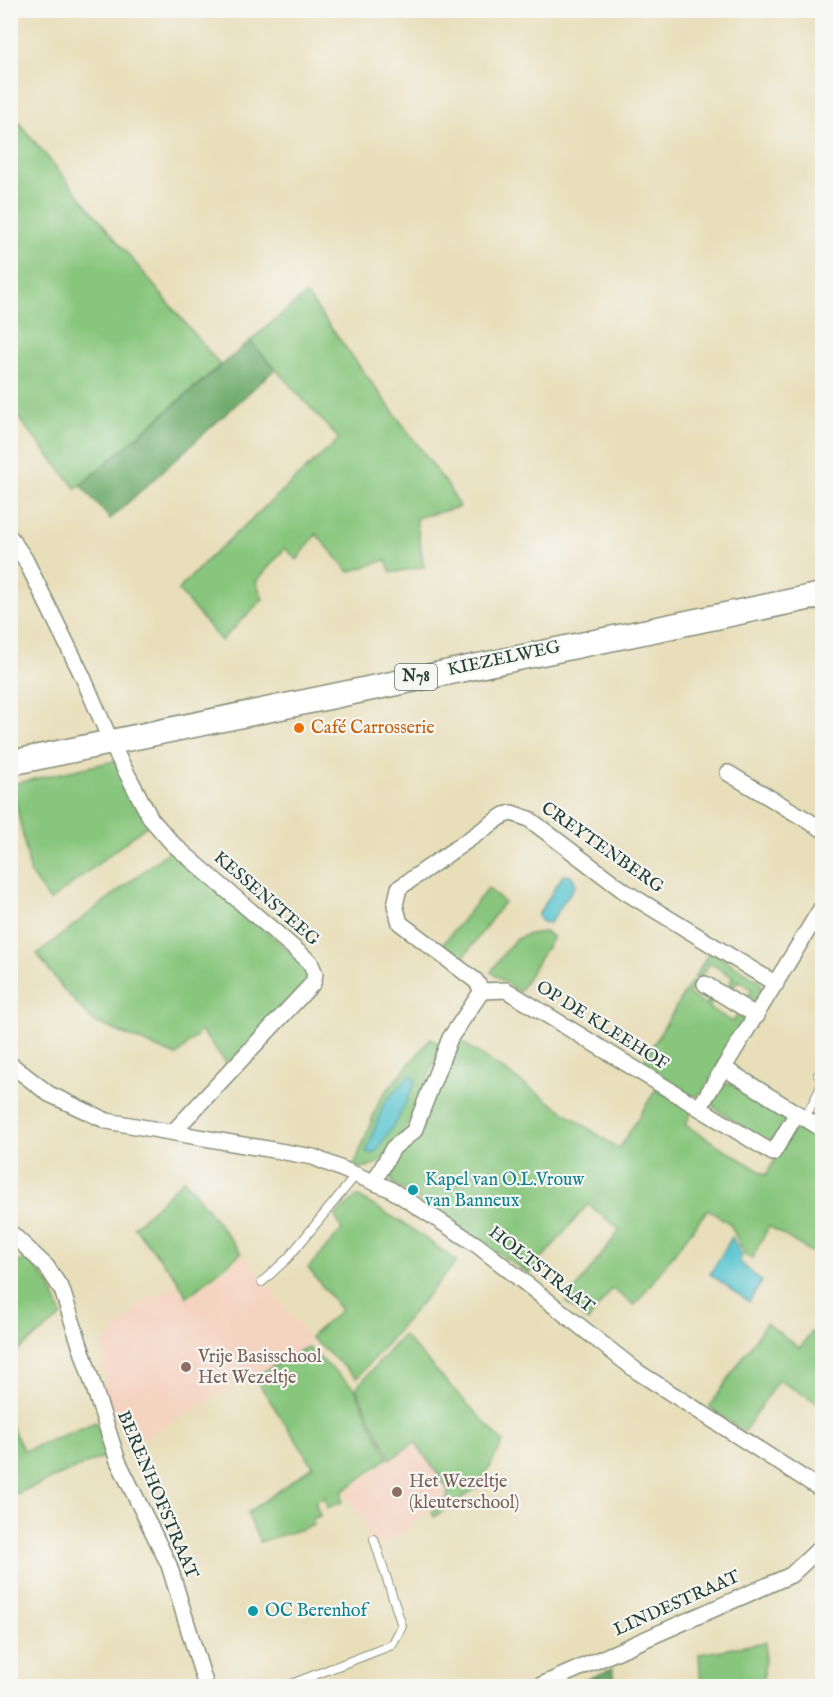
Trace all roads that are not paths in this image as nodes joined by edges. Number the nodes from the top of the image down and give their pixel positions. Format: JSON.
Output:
{"nodes":[{"id":1,"x":10,"y":537,"type":"edge"},
{"id":2,"x":822,"y":595,"type":"edge"},
{"id":3,"x":111,"y":742,"type":"junction"},
{"id":4,"x":10,"y":763,"type":"edge"},
{"id":5,"x":728,"y":773,"type":"dead end"},
{"id":6,"x":822,"y":829,"type":"edge"},
{"id":7,"x":822,"y":907,"type":"edge"},
{"id":8,"x":705,"y":984,"type":"dead end"},
{"id":9,"x":776,"y":984,"type":"junction"},
{"id":10,"x":482,"y":991,"type":"junction"},
{"id":11,"x":757,"y":1016,"type":"junction"},
{"id":12,"x":10,"y":1064,"type":"edge"},
{"id":13,"x":724,"y":1068,"type":"junction"},
{"id":14,"x":822,"y":1085,"type":"edge"},
{"id":15,"x":699,"y":1108,"type":"junction"},
{"id":16,"x":801,"y":1116,"type":"junction"},
{"id":17,"x":822,"y":1129,"type":"edge"},
{"id":18,"x":174,"y":1131,"type":"junction"},
{"id":19,"x":357,"y":1174,"type":"junction"},
{"id":20,"x":374,"y":1182,"type":"junction"},
{"id":21,"x":10,"y":1232,"type":"edge"},
{"id":22,"x":262,"y":1282,"type":"dead end"},
{"id":23,"x":822,"y":1490,"type":"edge"},
{"id":24,"x":374,"y":1539,"type":"dead end"},
{"id":25,"x":822,"y":1546,"type":"edge"},
{"id":26,"x":206,"y":1686,"type":"edge"},
{"id":27,"x":286,"y":1686,"type":"edge"},
{"id":28,"x":539,"y":1686,"type":"edge"}],
"edges":[{"from":1,"to":3,"type":"street","name":"KESSENSTEEG"},
{"from":2,"to":3,"type":"main road","name":"KIEZELWEG","number":"N78"},
{"from":3,"to":4,"type":"main road","name":"KIEZELWEG","number":"N78"},
{"from":3,"to":18,"type":"street","name":"KESSENSTEEG"},
{"from":5,"to":6,"type":"street"},
{"from":7,"to":9,"type":"street"},
{"from":8,"to":11,"type":"street"},
{"from":9,"to":10,"type":"street","name":"CREYTENBERG"},
{"from":9,"to":11,"type":"street"},
{"from":10,"to":15,"type":"street","name":"OP DE KLEEHOF"},
{"from":10,"to":20,"type":"street"},
{"from":11,"to":13,"type":"street"},
{"from":12,"to":18,"type":"street","name":"HOLTSTRAAT"},
{"from":13,"to":15,"type":"street"},
{"from":13,"to":16,"type":"street"},
{"from":14,"to":16,"type":"lane"},
{"from":15,"to":16,"type":"street","name":"OP DE KLEEHOF"},
{"from":16,"to":17,"type":"street"},
{"from":18,"to":19,"type":"street","name":"HOLTSTRAAT"},
{"from":19,"to":20,"type":"street","name":"HOLTSTRAAT"},
{"from":19,"to":22,"type":"lane"},
{"from":20,"to":23,"type":"street","name":"HOLTSTRAAT"},
{"from":21,"to":26,"type":"street","name":"BERENHOFSTRAAT"},
{"from":24,"to":27,"type":"lane"},
{"from":25,"to":28,"type":"street","name":"LINDESTRAAT"}]}
